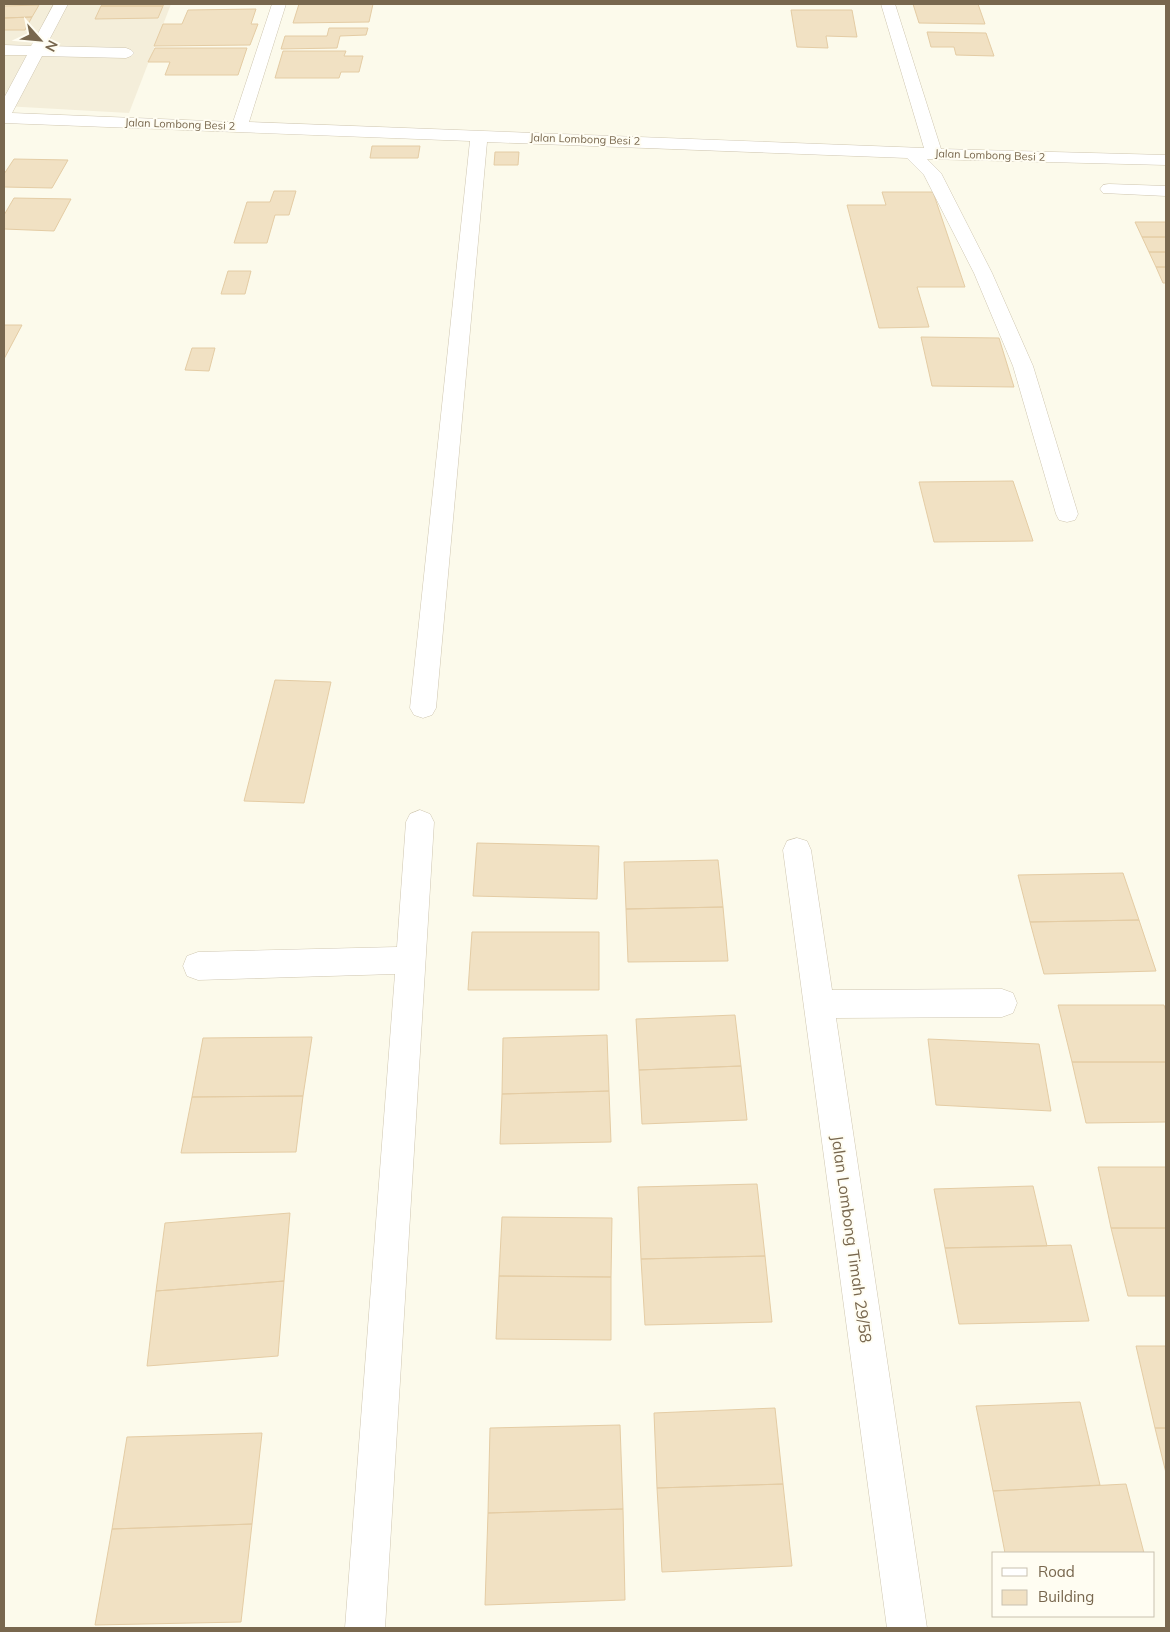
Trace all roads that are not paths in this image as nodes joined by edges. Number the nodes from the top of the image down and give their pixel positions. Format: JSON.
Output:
{"nodes":[{"id":1,"x":61,"y":4,"type":"edge"},
{"id":2,"x":279,"y":4,"type":"edge"},
{"id":3,"x":888,"y":4,"type":"edge"},
{"id":4,"x":4,"y":50,"type":"edge"},
{"id":5,"x":36,"y":51,"type":"junction"},
{"id":6,"x":126,"y":53,"type":"dead end"},
{"id":7,"x":7,"y":116,"type":"edge"},
{"id":8,"x":240,"y":126,"type":"junction"},
{"id":9,"x":4,"y":134,"type":"edge"},
{"id":10,"x":479,"y":135,"type":"junction"},
{"id":11,"x":912,"y":152,"type":"junction"},
{"id":12,"x":934,"y":153,"type":"junction"},
{"id":13,"x":1166,"y":160,"type":"edge"},
{"id":14,"x":1110,"y":189,"type":"dead end"},
{"id":15,"x":1166,"y":191,"type":"edge"},
{"id":16,"x":1067,"y":514,"type":"dead end"},
{"id":17,"x":423,"y":708,"type":"dead end"},
{"id":18,"x":420,"y":822,"type":"dead end"},
{"id":19,"x":797,"y":850,"type":"dead end"},
{"id":20,"x":410,"y":960,"type":"junction"},
{"id":21,"x":198,"y":966,"type":"dead end"},
{"id":22,"x":1002,"y":1003,"type":"dead end"},
{"id":23,"x":819,"y":1004,"type":"junction"},
{"id":24,"x":365,"y":1628,"type":"edge"},
{"id":25,"x":907,"y":1628,"type":"edge"}],
"edges":[{"from":1,"to":5,"type":"street"},
{"from":2,"to":8,"type":"street"},
{"from":3,"to":12,"type":"street"},
{"from":4,"to":5,"type":"street"},
{"from":5,"to":6,"type":"street"},
{"from":5,"to":7,"type":"street"},
{"from":7,"to":8,"type":"street","name":"Jalan Lombong Besi 2"},
{"from":7,"to":9,"type":"street"},
{"from":8,"to":10,"type":"street","name":"Jalan Lombong Besi 2"},
{"from":10,"to":11,"type":"street","name":"Jalan Lombong Besi 2"},
{"from":10,"to":17,"type":"street"},
{"from":11,"to":12,"type":"street","name":"Jalan Lombong Besi 2"},
{"from":11,"to":16,"type":"street"},
{"from":12,"to":13,"type":"street","name":"Jalan Lombong Besi 2"},
{"from":14,"to":15,"type":"street"},
{"from":18,"to":20,"type":"street"},
{"from":19,"to":23,"type":"street","name":"Jalan Lombong Timah 29/58"},
{"from":20,"to":21,"type":"street"},
{"from":20,"to":24,"type":"street"},
{"from":22,"to":23,"type":"street"},
{"from":23,"to":25,"type":"street","name":"Jalan Lombong Timah 29/58"}]}
